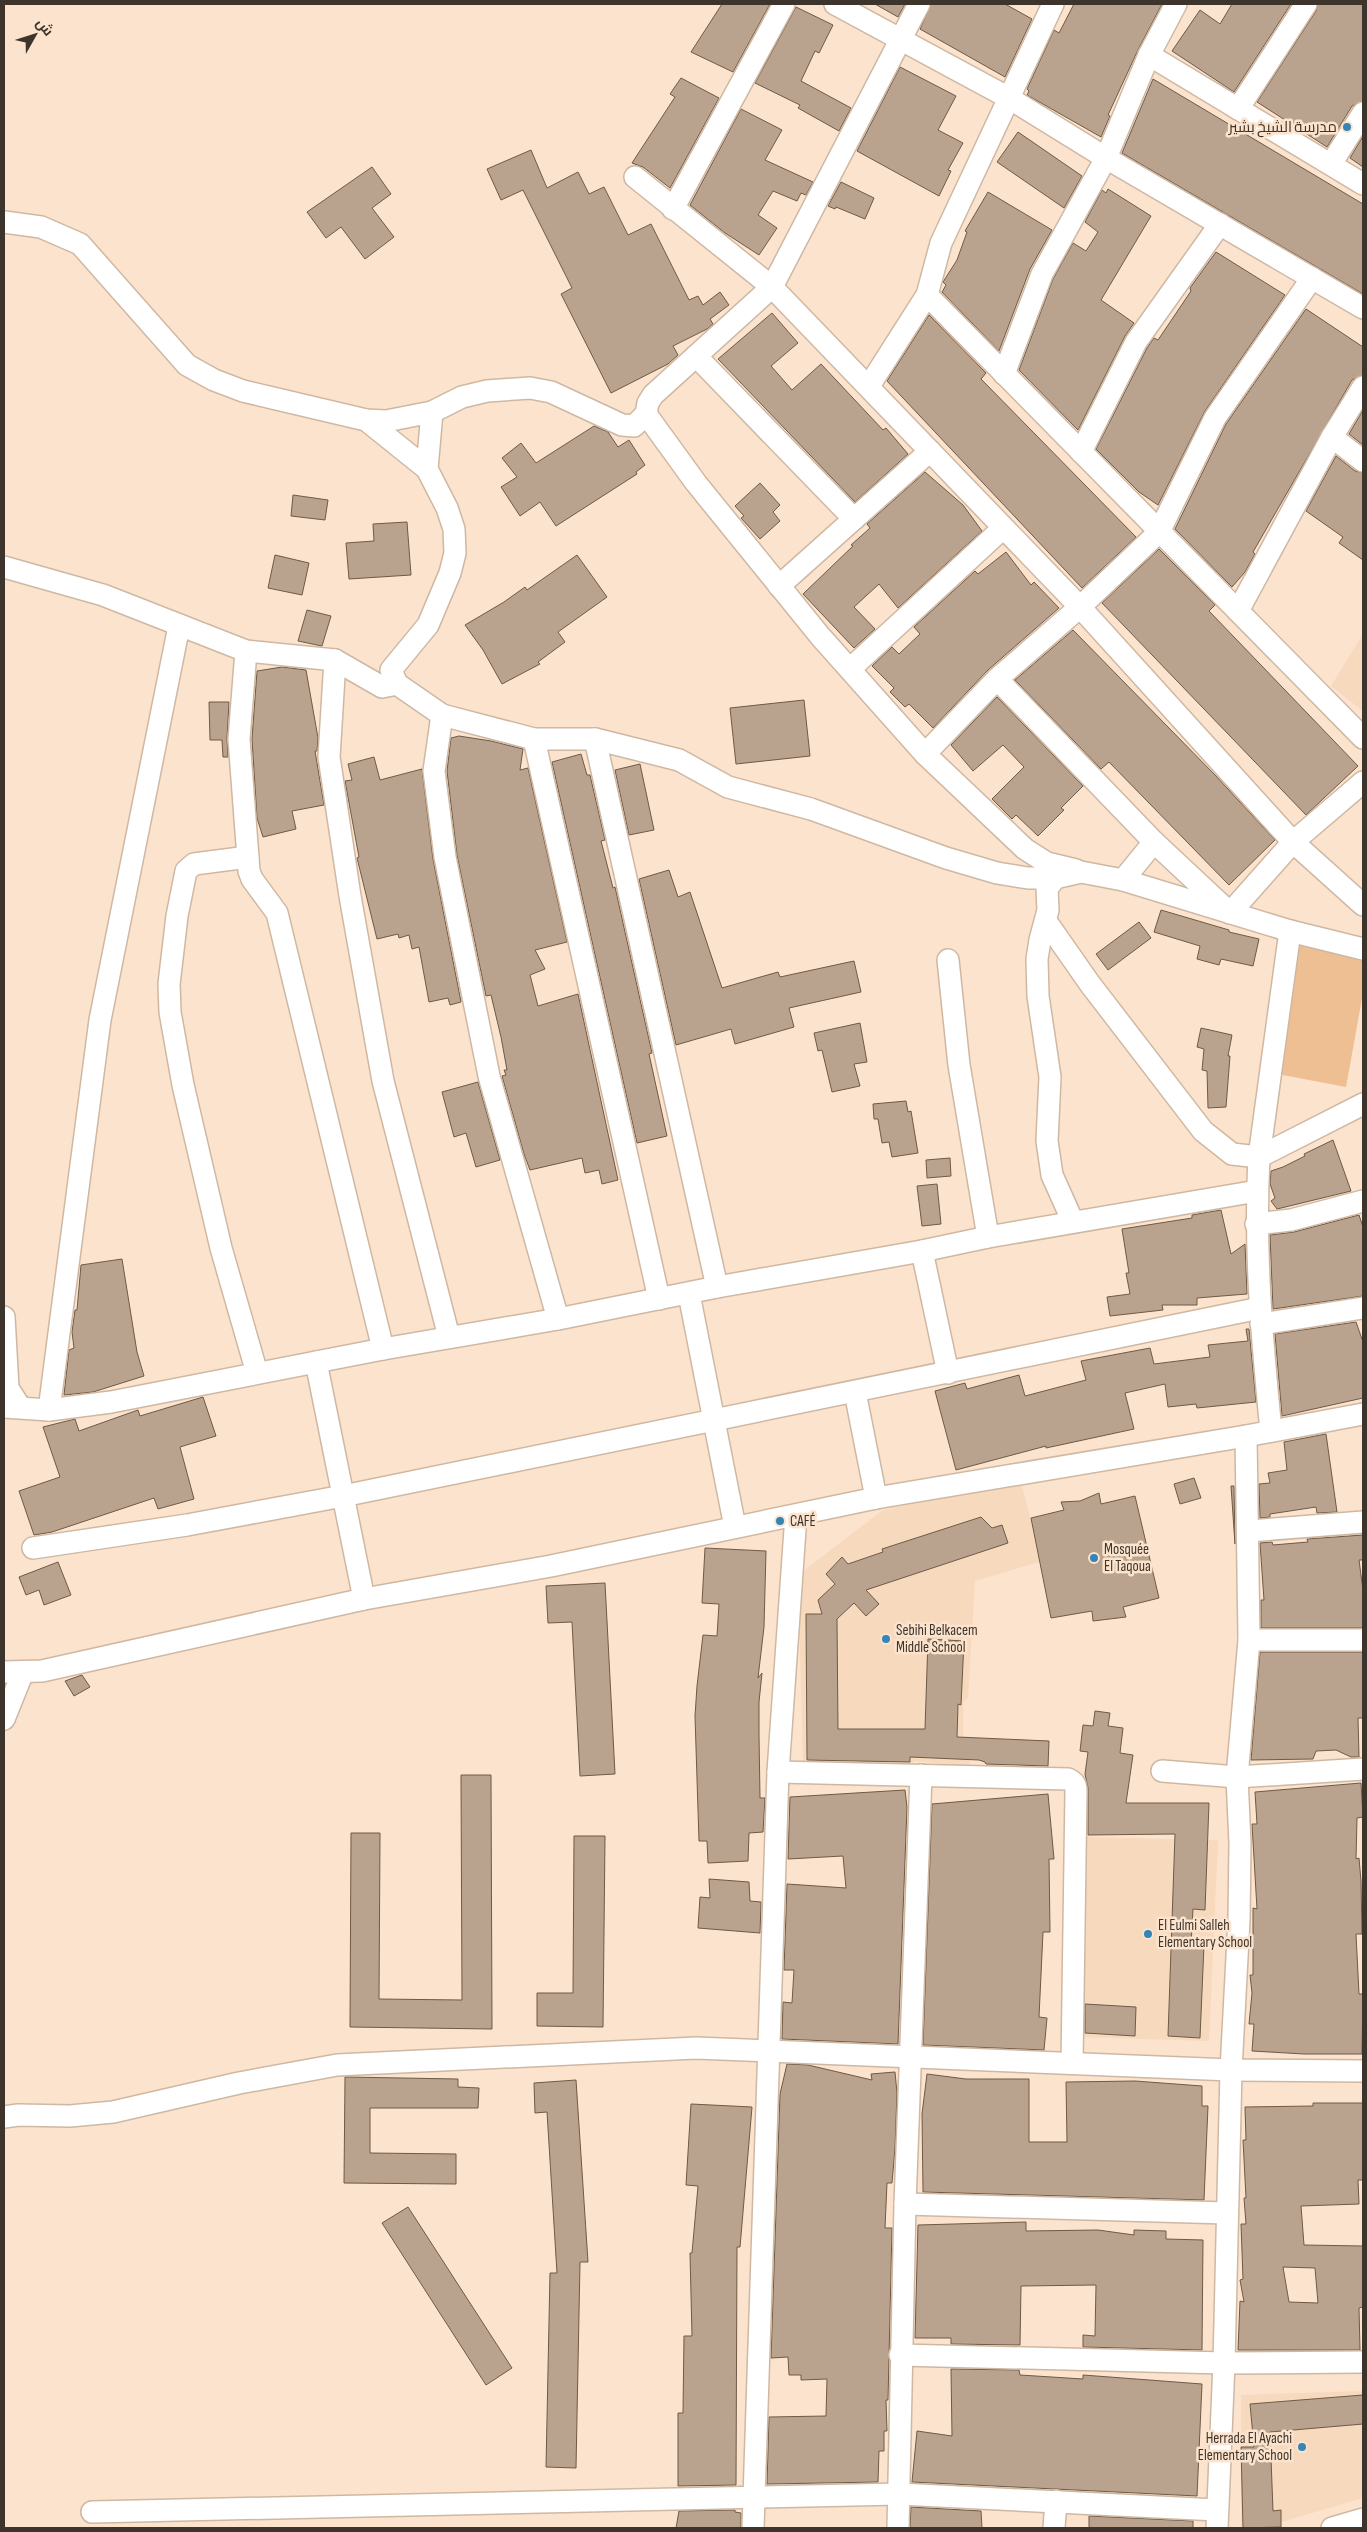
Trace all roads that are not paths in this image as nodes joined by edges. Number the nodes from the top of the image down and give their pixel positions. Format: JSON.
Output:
{"nodes":[{"id":1,"x":784,"y":4,"type":"edge"},
{"id":2,"x":835,"y":4,"type":"edge"},
{"id":3,"x":918,"y":4,"type":"edge"},
{"id":4,"x":1053,"y":4,"type":"edge"},
{"id":5,"x":1176,"y":4,"type":"edge"},
{"id":6,"x":1306,"y":4,"type":"edge"},
{"id":7,"x":900,"y":40,"type":"junction"},
{"id":8,"x":1149,"y":55,"type":"junction"},
{"id":9,"x":1009,"y":98,"type":"junction"},
{"id":10,"x":1238,"y":109,"type":"junction"},
{"id":11,"x":1363,"y":113,"type":"edge"},
{"id":12,"x":1106,"y":158,"type":"junction"},
{"id":13,"x":1331,"y":164,"type":"junction"},
{"id":14,"x":634,"y":177,"type":"dead end"},
{"id":15,"x":1363,"y":184,"type":"edge"},
{"id":16,"x":673,"y":209,"type":"junction"},
{"id":17,"x":4,"y":222,"type":"edge"},
{"id":18,"x":1220,"y":224,"type":"junction"},
{"id":19,"x":1312,"y":278,"type":"junction"},
{"id":20,"x":772,"y":287,"type":"junction"},
{"id":21,"x":927,"y":295,"type":"junction"},
{"id":22,"x":1363,"y":308,"type":"edge"},
{"id":23,"x":696,"y":356,"type":"junction"},
{"id":24,"x":1004,"y":374,"type":"junction"},
{"id":25,"x":869,"y":386,"type":"junction"},
{"id":26,"x":1363,"y":387,"type":"edge"},
{"id":27,"x":432,"y":412,"type":"junction"},
{"id":28,"x":646,"y":414,"type":"junction"},
{"id":29,"x":366,"y":420,"type":"junction"},
{"id":30,"x":1332,"y":437,"type":"junction"},
{"id":31,"x":930,"y":450,"type":"junction"},
{"id":32,"x":1081,"y":452,"type":"junction"},
{"id":33,"x":1363,"y":461,"type":"edge"},
{"id":34,"x":427,"y":469,"type":"junction"},
{"id":35,"x":854,"y":519,"type":"junction"},
{"id":36,"x":1002,"y":529,"type":"junction"},
{"id":37,"x":1159,"y":532,"type":"junction"},
{"id":38,"x":4,"y":567,"type":"edge"},
{"id":39,"x":779,"y":586,"type":"junction"},
{"id":40,"x":1080,"y":607,"type":"junction"},
{"id":41,"x":1238,"y":611,"type":"junction"},
{"id":42,"x":179,"y":626,"type":"junction"},
{"id":43,"x":246,"y":652,"type":"junction"},
{"id":44,"x":335,"y":660,"type":"junction"},
{"id":45,"x":850,"y":669,"type":"junction"},
{"id":46,"x":997,"y":679,"type":"junction"},
{"id":47,"x":397,"y":684,"type":"junction"},
{"id":48,"x":442,"y":715,"type":"junction"},
{"id":49,"x":1363,"y":738,"type":"edge"},
{"id":50,"x":534,"y":739,"type":"junction"},
{"id":51,"x":595,"y":739,"type":"junction"},
{"id":52,"x":925,"y":754,"type":"junction"},
{"id":53,"x":1363,"y":782,"type":"edge"},
{"id":54,"x":1154,"y":842,"type":"junction"},
{"id":55,"x":1293,"y":842,"type":"junction"},
{"id":56,"x":248,"y":857,"type":"junction"},
{"id":57,"x":1081,"y":872,"type":"junction"},
{"id":58,"x":1055,"y":878,"type":"junction"},
{"id":59,"x":1124,"y":880,"type":"junction"},
{"id":60,"x":1363,"y":905,"type":"edge"},
{"id":61,"x":1230,"y":913,"type":"junction"},
{"id":62,"x":1046,"y":921,"type":"junction"},
{"id":63,"x":1290,"y":931,"type":"junction"},
{"id":64,"x":1363,"y":949,"type":"edge"},
{"id":65,"x":948,"y":960,"type":"dead end"},
{"id":66,"x":1363,"y":1104,"type":"edge"},
{"id":67,"x":1259,"y":1157,"type":"junction"},
{"id":68,"x":1257,"y":1191,"type":"junction"},
{"id":69,"x":1363,"y":1201,"type":"edge"},
{"id":70,"x":1073,"y":1222,"type":"junction"},
{"id":71,"x":1256,"y":1224,"type":"junction"},
{"id":72,"x":988,"y":1237,"type":"junction"},
{"id":73,"x":922,"y":1251,"type":"junction"},
{"id":74,"x":718,"y":1287,"type":"junction"},
{"id":75,"x":689,"y":1294,"type":"junction"},
{"id":76,"x":659,"y":1299,"type":"junction"},
{"id":77,"x":1363,"y":1308,"type":"edge"},
{"id":78,"x":1260,"y":1316,"type":"junction"},
{"id":79,"x":4,"y":1317,"type":"edge"},
{"id":80,"x":558,"y":1320,"type":"junction"},
{"id":81,"x":449,"y":1337,"type":"junction"},
{"id":82,"x":383,"y":1349,"type":"junction"},
{"id":83,"x":316,"y":1362,"type":"junction"},
{"id":84,"x":257,"y":1373,"type":"junction"},
{"id":85,"x":948,"y":1373,"type":"junction"},
{"id":86,"x":855,"y":1392,"type":"junction"},
{"id":87,"x":12,"y":1407,"type":"edge"},
{"id":88,"x":49,"y":1410,"type":"junction"},
{"id":89,"x":1363,"y":1414,"type":"edge"},
{"id":90,"x":715,"y":1418,"type":"junction"},
{"id":91,"x":1271,"y":1431,"type":"junction"},
{"id":92,"x":1246,"y":1436,"type":"junction"},
{"id":93,"x":343,"y":1496,"type":"junction"},
{"id":94,"x":876,"y":1498,"type":"junction"},
{"id":95,"x":796,"y":1515,"type":"junction"},
{"id":96,"x":1363,"y":1522,"type":"edge"},
{"id":97,"x":735,"y":1528,"type":"junction"},
{"id":98,"x":1249,"y":1531,"type":"junction"},
{"id":99,"x":33,"y":1548,"type":"dead end"},
{"id":100,"x":364,"y":1599,"type":"junction"},
{"id":101,"x":1250,"y":1640,"type":"junction"},
{"id":102,"x":1363,"y":1640,"type":"edge"},
{"id":103,"x":13,"y":1672,"type":"edge"},
{"id":104,"x":4,"y":1719,"type":"edge"},
{"id":105,"x":1363,"y":1769,"type":"edge"},
{"id":106,"x":1162,"y":1771,"type":"dead end"},
{"id":107,"x":778,"y":1772,"type":"junction"},
{"id":108,"x":921,"y":1775,"type":"junction"},
{"id":109,"x":1237,"y":1777,"type":"junction"},
{"id":110,"x":770,"y":2051,"type":"junction"},
{"id":111,"x":910,"y":2057,"type":"junction"},
{"id":112,"x":1072,"y":2063,"type":"junction"},
{"id":113,"x":1231,"y":2070,"type":"junction"},
{"id":114,"x":1363,"y":2072,"type":"edge"},
{"id":115,"x":4,"y":2117,"type":"edge"},
{"id":116,"x":905,"y":2204,"type":"junction"},
{"id":117,"x":1226,"y":2213,"type":"junction"},
{"id":118,"x":900,"y":2355,"type":"junction"},
{"id":119,"x":1363,"y":2362,"type":"edge"},
{"id":120,"x":1224,"y":2363,"type":"junction"},
{"id":121,"x":899,"y":2494,"type":"junction"},
{"id":122,"x":754,"y":2496,"type":"junction"},
{"id":123,"x":1056,"y":2501,"type":"junction"},
{"id":124,"x":92,"y":2512,"type":"dead end"},
{"id":125,"x":1217,"y":2519,"type":"edge"},
{"id":126,"x":1363,"y":2519,"type":"edge"},
{"id":127,"x":753,"y":2528,"type":"edge"},
{"id":128,"x":898,"y":2528,"type":"edge"},
{"id":129,"x":1054,"y":2528,"type":"edge"},
{"id":130,"x":1332,"y":2528,"type":"edge"}],
"edges":[{"from":1,"to":16,"type":"street"},
{"from":2,"to":7,"type":"street"},
{"from":3,"to":7,"type":"street"},
{"from":4,"to":9,"type":"street"},
{"from":5,"to":8,"type":"street"},
{"from":6,"to":10,"type":"street"},
{"from":7,"to":9,"type":"street"},
{"from":7,"to":20,"type":"street"},
{"from":8,"to":10,"type":"street"},
{"from":8,"to":12,"type":"street"},
{"from":9,"to":12,"type":"street"},
{"from":9,"to":21,"type":"street"},
{"from":10,"to":13,"type":"street"},
{"from":11,"to":13,"type":"street"},
{"from":12,"to":18,"type":"street"},
{"from":12,"to":24,"type":"street"},
{"from":13,"to":15,"type":"street"},
{"from":14,"to":16,"type":"street"},
{"from":16,"to":20,"type":"street"},
{"from":17,"to":29,"type":"street"},
{"from":18,"to":19,"type":"street"},
{"from":18,"to":32,"type":"street"},
{"from":19,"to":22,"type":"street"},
{"from":19,"to":37,"type":"street"},
{"from":20,"to":23,"type":"street"},
{"from":20,"to":25,"type":"street"},
{"from":21,"to":24,"type":"street"},
{"from":21,"to":25,"type":"street"},
{"from":23,"to":28,"type":"street"},
{"from":23,"to":35,"type":"street"},
{"from":24,"to":32,"type":"street"},
{"from":25,"to":31,"type":"street"},
{"from":26,"to":30,"type":"street"},
{"from":27,"to":28,"type":"street"},
{"from":27,"to":29,"type":"street"},
{"from":27,"to":34,"type":"street"},
{"from":28,"to":39,"type":"street"},
{"from":29,"to":34,"type":"street"},
{"from":30,"to":33,"type":"street"},
{"from":30,"to":41,"type":"street"},
{"from":31,"to":35,"type":"street"},
{"from":31,"to":36,"type":"street"},
{"from":32,"to":37,"type":"street"},
{"from":34,"to":47,"type":"street"},
{"from":35,"to":39,"type":"street"},
{"from":36,"to":40,"type":"street"},
{"from":36,"to":45,"type":"street"},
{"from":37,"to":40,"type":"street"},
{"from":37,"to":41,"type":"street"},
{"from":38,"to":42,"type":"street"},
{"from":39,"to":45,"type":"street"},
{"from":40,"to":46,"type":"street"},
{"from":40,"to":55,"type":"street"},
{"from":41,"to":49,"type":"street"},
{"from":42,"to":43,"type":"street"},
{"from":42,"to":88,"type":"street"},
{"from":43,"to":44,"type":"street"},
{"from":43,"to":56,"type":"street"},
{"from":44,"to":47,"type":"street"},
{"from":44,"to":81,"type":"street"},
{"from":45,"to":52,"type":"street"},
{"from":46,"to":52,"type":"street"},
{"from":46,"to":54,"type":"street"},
{"from":47,"to":48,"type":"street"},
{"from":48,"to":50,"type":"street"},
{"from":48,"to":80,"type":"street"},
{"from":50,"to":51,"type":"street"},
{"from":50,"to":76,"type":"street"},
{"from":51,"to":58,"type":"street"},
{"from":51,"to":74,"type":"street"},
{"from":52,"to":57,"type":"street"},
{"from":53,"to":55,"type":"street"},
{"from":54,"to":59,"type":"street"},
{"from":54,"to":61,"type":"street"},
{"from":55,"to":60,"type":"street"},
{"from":55,"to":61,"type":"street"},
{"from":56,"to":82,"type":"street"},
{"from":56,"to":84,"type":"street"},
{"from":57,"to":58,"type":"street"},
{"from":57,"to":59,"type":"street"},
{"from":58,"to":62,"type":"street"},
{"from":59,"to":61,"type":"street"},
{"from":61,"to":63,"type":"street"},
{"from":62,"to":67,"type":"street"},
{"from":62,"to":70,"type":"street"},
{"from":63,"to":64,"type":"street"},
{"from":63,"to":67,"type":"street"},
{"from":65,"to":72,"type":"street"},
{"from":66,"to":67,"type":"street"},
{"from":67,"to":68,"type":"street"},
{"from":68,"to":70,"type":"street"},
{"from":68,"to":71,"type":"street"},
{"from":69,"to":71,"type":"street"},
{"from":70,"to":72,"type":"street"},
{"from":71,"to":78,"type":"street"},
{"from":72,"to":73,"type":"street"},
{"from":73,"to":74,"type":"street"},
{"from":73,"to":85,"type":"street"},
{"from":74,"to":75,"type":"street"},
{"from":75,"to":76,"type":"street"},
{"from":75,"to":90,"type":"street"},
{"from":76,"to":80,"type":"street"},
{"from":77,"to":78,"type":"street"},
{"from":78,"to":85,"type":"street"},
{"from":78,"to":91,"type":"street"},
{"from":79,"to":87,"type":"street"},
{"from":80,"to":81,"type":"street"},
{"from":81,"to":82,"type":"street"},
{"from":82,"to":83,"type":"street"},
{"from":83,"to":84,"type":"street"},
{"from":83,"to":93,"type":"street"},
{"from":84,"to":88,"type":"street"},
{"from":85,"to":86,"type":"street"},
{"from":86,"to":90,"type":"street"},
{"from":86,"to":94,"type":"street"},
{"from":87,"to":88,"type":"street"},
{"from":89,"to":91,"type":"street"},
{"from":90,"to":93,"type":"street"},
{"from":90,"to":97,"type":"street"},
{"from":91,"to":92,"type":"street"},
{"from":92,"to":94,"type":"street"},
{"from":92,"to":98,"type":"street"},
{"from":93,"to":99,"type":"street"},
{"from":93,"to":100,"type":"street"},
{"from":94,"to":95,"type":"street"},
{"from":95,"to":97,"type":"street"},
{"from":95,"to":107,"type":"street"},
{"from":96,"to":98,"type":"street"},
{"from":97,"to":100,"type":"street"},
{"from":98,"to":101,"type":"street"},
{"from":100,"to":103,"type":"street"},
{"from":101,"to":102,"type":"street"},
{"from":101,"to":109,"type":"street"},
{"from":103,"to":104,"type":"street"},
{"from":105,"to":109,"type":"street"},
{"from":106,"to":109,"type":"street"},
{"from":107,"to":108,"type":"street"},
{"from":107,"to":110,"type":"street"},
{"from":108,"to":111,"type":"street"},
{"from":108,"to":112,"type":"street"},
{"from":109,"to":113,"type":"street"},
{"from":110,"to":111,"type":"street"},
{"from":110,"to":115,"type":"street"},
{"from":110,"to":122,"type":"street"},
{"from":111,"to":112,"type":"street"},
{"from":111,"to":116,"type":"street"},
{"from":112,"to":113,"type":"street"},
{"from":113,"to":114,"type":"street"},
{"from":113,"to":117,"type":"street"},
{"from":116,"to":117,"type":"street"},
{"from":116,"to":118,"type":"street"},
{"from":117,"to":120,"type":"street"},
{"from":118,"to":120,"type":"street"},
{"from":118,"to":121,"type":"street"},
{"from":119,"to":120,"type":"street"},
{"from":120,"to":125,"type":"street"},
{"from":121,"to":122,"type":"street"},
{"from":121,"to":123,"type":"street"},
{"from":121,"to":128,"type":"street"},
{"from":122,"to":124,"type":"street"},
{"from":122,"to":127,"type":"street"},
{"from":123,"to":125,"type":"street"},
{"from":123,"to":129,"type":"street"},
{"from":126,"to":130,"type":"street"}]}
